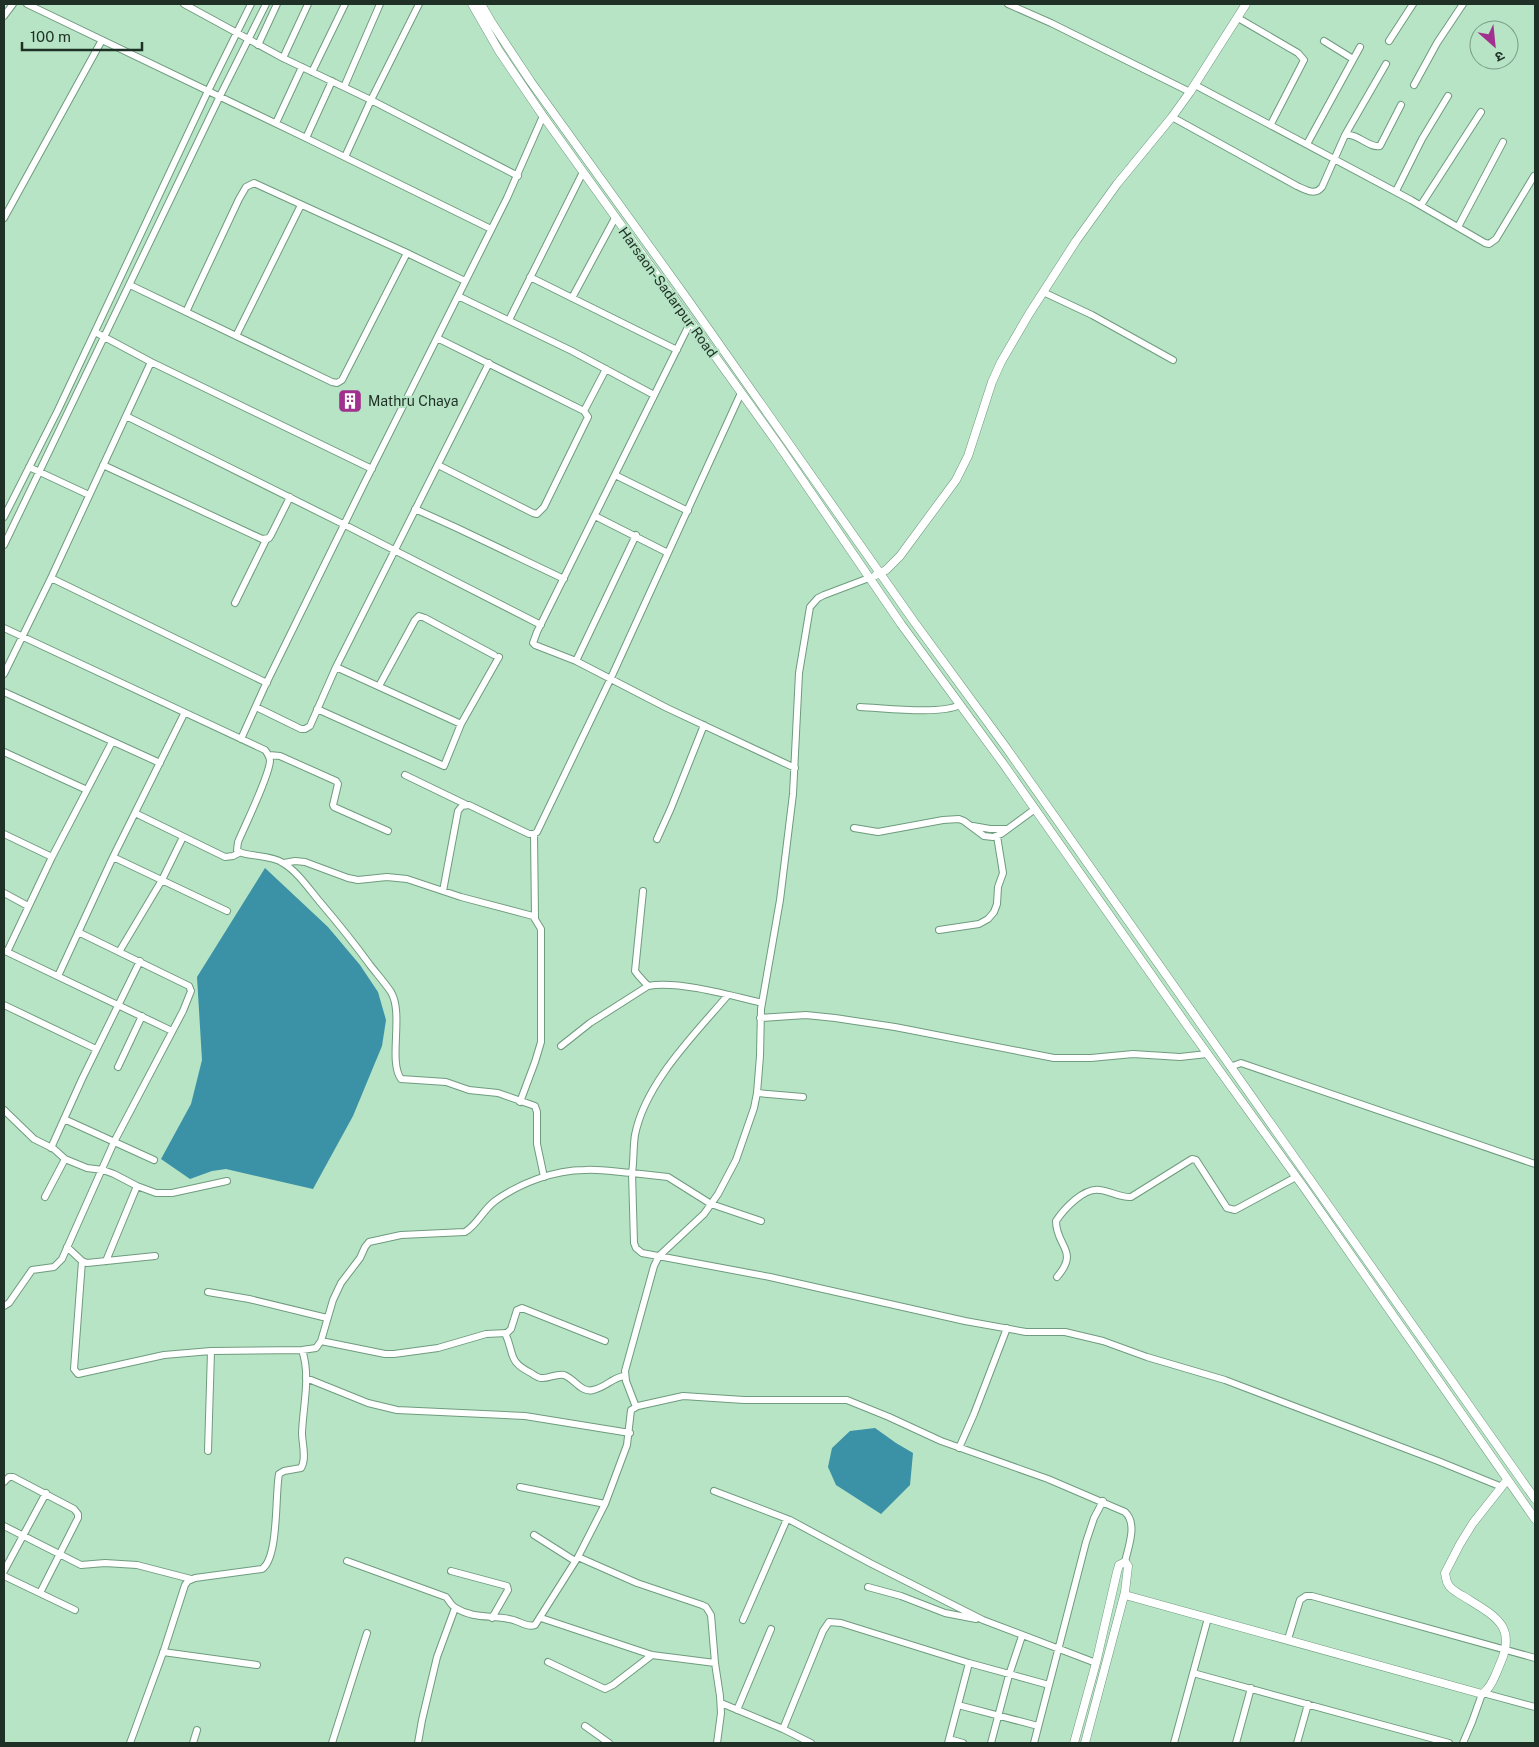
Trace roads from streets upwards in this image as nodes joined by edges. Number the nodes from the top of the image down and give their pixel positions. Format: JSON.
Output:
{"nodes":[{"id":1,"x":13,"y":4,"type":"edge"},
{"id":2,"x":26,"y":4,"type":"edge"},
{"id":3,"x":184,"y":4,"type":"edge"},
{"id":4,"x":251,"y":4,"type":"edge"},
{"id":5,"x":266,"y":4,"type":"edge"},
{"id":6,"x":277,"y":4,"type":"edge"},
{"id":7,"x":308,"y":4,"type":"edge"},
{"id":8,"x":345,"y":4,"type":"edge"},
{"id":9,"x":380,"y":4,"type":"edge"},
{"id":10,"x":419,"y":4,"type":"edge"},
{"id":11,"x":472,"y":4,"type":"edge"},
{"id":12,"x":481,"y":4,"type":"edge"},
{"id":13,"x":1008,"y":4,"type":"edge"},
{"id":14,"x":1246,"y":4,"type":"edge"},
{"id":15,"x":1414,"y":4,"type":"edge"},
{"id":16,"x":1463,"y":4,"type":"edge"},
{"id":17,"x":4,"y":16,"type":"edge"},
{"id":18,"x":1238,"y":18,"type":"junction"},
{"id":19,"x":238,"y":33,"type":"junction"},
{"id":20,"x":248,"y":39,"type":"junction"},
{"id":21,"x":102,"y":40,"type":"junction"},
{"id":22,"x":1324,"y":41,"type":"dead end"},
{"id":23,"x":1389,"y":41,"type":"dead end"},
{"id":24,"x":258,"y":45,"type":"junction"},
{"id":25,"x":1360,"y":47,"type":"dead end"},
{"id":26,"x":283,"y":58,"type":"junction"},
{"id":27,"x":1353,"y":59,"type":"junction"},
{"id":28,"x":1386,"y":64,"type":"dead end"},
{"id":29,"x":302,"y":67,"type":"junction"},
{"id":30,"x":312,"y":72,"type":"junction"},
{"id":31,"x":332,"y":81,"type":"junction"},
{"id":32,"x":1195,"y":85,"type":"junction"},
{"id":33,"x":1414,"y":85,"type":"dead end"},
{"id":34,"x":344,"y":87,"type":"junction"},
{"id":35,"x":208,"y":91,"type":"junction"},
{"id":36,"x":1190,"y":92,"type":"junction"},
{"id":37,"x":220,"y":96,"type":"junction"},
{"id":38,"x":1448,"y":96,"type":"dead end"},
{"id":39,"x":371,"y":100,"type":"junction"},
{"id":40,"x":1401,"y":105,"type":"dead end"},
{"id":41,"x":1481,"y":112,"type":"dead end"},
{"id":42,"x":543,"y":116,"type":"junction"},
{"id":43,"x":1172,"y":117,"type":"junction"},
{"id":44,"x":276,"y":124,"type":"junction"},
{"id":45,"x":1271,"y":124,"type":"junction"},
{"id":46,"x":1345,"y":135,"type":"junction"},
{"id":47,"x":306,"y":138,"type":"junction"},
{"id":48,"x":1503,"y":142,"type":"dead end"},
{"id":49,"x":1307,"y":144,"type":"junction"},
{"id":50,"x":345,"y":157,"type":"junction"},
{"id":51,"x":1335,"y":158,"type":"junction"},
{"id":52,"x":583,"y":172,"type":"junction"},
{"id":53,"x":518,"y":176,"type":"junction"},
{"id":54,"x":1534,"y":176,"type":"dead end"},
{"id":55,"x":1396,"y":191,"type":"junction"},
{"id":56,"x":301,"y":205,"type":"junction"},
{"id":57,"x":1421,"y":205,"type":"junction"},
{"id":58,"x":4,"y":218,"type":"edge"},
{"id":59,"x":615,"y":218,"type":"junction"},
{"id":60,"x":1458,"y":227,"type":"junction"},
{"id":61,"x":491,"y":229,"type":"junction"},
{"id":62,"x":407,"y":253,"type":"junction"},
{"id":63,"x":530,"y":277,"type":"junction"},
{"id":64,"x":465,"y":282,"type":"junction"},
{"id":65,"x":130,"y":285,"type":"junction"},
{"id":66,"x":1043,"y":292,"type":"junction"},
{"id":67,"x":458,"y":296,"type":"junction"},
{"id":68,"x":572,"y":298,"type":"junction"},
{"id":69,"x":186,"y":312,"type":"junction"},
{"id":70,"x":509,"y":320,"type":"junction"},
{"id":71,"x":690,"y":323,"type":"junction"},
{"id":72,"x":95,"y":332,"type":"junction"},
{"id":73,"x":236,"y":336,"type":"junction"},
{"id":74,"x":105,"y":338,"type":"junction"},
{"id":75,"x":437,"y":338,"type":"junction"},
{"id":76,"x":677,"y":350,"type":"junction"},
{"id":77,"x":1173,"y":360,"type":"dead end"},
{"id":78,"x":151,"y":362,"type":"junction"},
{"id":79,"x":490,"y":363,"type":"junction"},
{"id":80,"x":606,"y":369,"type":"junction"},
{"id":81,"x":741,"y":393,"type":"junction"},
{"id":82,"x":654,"y":395,"type":"junction"},
{"id":83,"x":584,"y":411,"type":"junction"},
{"id":84,"x":126,"y":416,"type":"junction"},
{"id":85,"x":104,"y":465,"type":"junction"},
{"id":86,"x":438,"y":465,"type":"junction"},
{"id":87,"x":29,"y":467,"type":"junction"},
{"id":88,"x":372,"y":469,"type":"junction"},
{"id":89,"x":39,"y":472,"type":"junction"},
{"id":90,"x":615,"y":475,"type":"junction"},
{"id":91,"x":89,"y":495,"type":"junction"},
{"id":92,"x":290,"y":497,"type":"junction"},
{"id":93,"x":415,"y":509,"type":"junction"},
{"id":94,"x":688,"y":511,"type":"junction"},
{"id":95,"x":595,"y":516,"type":"junction"},
{"id":96,"x":4,"y":517,"type":"edge"},
{"id":97,"x":345,"y":525,"type":"junction"},
{"id":98,"x":636,"y":536,"type":"junction"},
{"id":99,"x":269,"y":538,"type":"junction"},
{"id":100,"x":4,"y":545,"type":"edge"},
{"id":101,"x":395,"y":550,"type":"junction"},
{"id":102,"x":668,"y":553,"type":"junction"},
{"id":103,"x":880,"y":574,"type":"junction"},
{"id":104,"x":51,"y":578,"type":"junction"},
{"id":105,"x":869,"y":578,"type":"junction"},
{"id":106,"x":564,"y":579,"type":"junction"},
{"id":107,"x":235,"y":603,"type":"dead end"},
{"id":108,"x":541,"y":625,"type":"junction"},
{"id":109,"x":4,"y":628,"type":"edge"},
{"id":110,"x":23,"y":638,"type":"junction"},
{"id":111,"x":576,"y":661,"type":"junction"},
{"id":112,"x":336,"y":667,"type":"junction"},
{"id":113,"x":4,"y":674,"type":"edge"},
{"id":114,"x":610,"y":680,"type":"junction"},
{"id":115,"x":267,"y":683,"type":"junction"},
{"id":116,"x":378,"y":686,"type":"junction"},
{"id":117,"x":4,"y":692,"type":"edge"},
{"id":118,"x":960,"y":705,"type":"junction"},
{"id":119,"x":860,"y":706,"type":"dead end"},
{"id":120,"x":256,"y":707,"type":"junction"},
{"id":121,"x":317,"y":709,"type":"junction"},
{"id":122,"x":184,"y":714,"type":"junction"},
{"id":123,"x":461,"y":724,"type":"junction"},
{"id":124,"x":704,"y":725,"type":"junction"},
{"id":125,"x":241,"y":739,"type":"junction"},
{"id":126,"x":112,"y":742,"type":"junction"},
{"id":127,"x":4,"y":752,"type":"edge"},
{"id":128,"x":269,"y":755,"type":"junction"},
{"id":129,"x":160,"y":764,"type":"junction"},
{"id":130,"x":795,"y":768,"type":"junction"},
{"id":131,"x":405,"y":775,"type":"dead end"},
{"id":132,"x":87,"y":790,"type":"junction"},
{"id":133,"x":465,"y":804,"type":"junction"},
{"id":134,"x":1036,"y":809,"type":"junction"},
{"id":135,"x":136,"y":813,"type":"junction"},
{"id":136,"x":967,"y":824,"type":"junction"},
{"id":137,"x":854,"y":828,"type":"dead end"},
{"id":138,"x":1008,"y":829,"type":"junction"},
{"id":139,"x":388,"y":831,"type":"dead end"},
{"id":140,"x":4,"y":834,"type":"edge"},
{"id":141,"x":534,"y":834,"type":"junction"},
{"id":142,"x":997,"y":836,"type":"junction"},
{"id":143,"x":183,"y":837,"type":"junction"},
{"id":144,"x":656,"y":839,"type":"dead end"},
{"id":145,"x":239,"y":853,"type":"junction"},
{"id":146,"x":113,"y":856,"type":"junction"},
{"id":147,"x":52,"y":857,"type":"junction"},
{"id":148,"x":284,"y":863,"type":"junction"},
{"id":149,"x":162,"y":880,"type":"junction"},
{"id":150,"x":443,"y":891,"type":"junction"},
{"id":151,"x":643,"y":891,"type":"dead end"},
{"id":152,"x":4,"y":893,"type":"edge"},
{"id":153,"x":28,"y":906,"type":"junction"},
{"id":154,"x":227,"y":911,"type":"dead end"},
{"id":155,"x":535,"y":917,"type":"junction"},
{"id":156,"x":939,"y":930,"type":"dead end"},
{"id":157,"x":78,"y":932,"type":"junction"},
{"id":158,"x":5,"y":951,"type":"edge"},
{"id":159,"x":119,"y":952,"type":"junction"},
{"id":160,"x":140,"y":961,"type":"junction"},
{"id":161,"x":58,"y":976,"type":"junction"},
{"id":162,"x":648,"y":986,"type":"junction"},
{"id":163,"x":728,"y":996,"type":"junction"},
{"id":164,"x":762,"y":1003,"type":"junction"},
{"id":165,"x":118,"y":1004,"type":"junction"},
{"id":166,"x":4,"y":1005,"type":"edge"},
{"id":167,"x":142,"y":1016,"type":"junction"},
{"id":168,"x":760,"y":1018,"type":"junction"},
{"id":169,"x":172,"y":1031,"type":"junction"},
{"id":170,"x":561,"y":1046,"type":"dead end"},
{"id":171,"x":96,"y":1049,"type":"junction"},
{"id":172,"x":1208,"y":1054,"type":"junction"},
{"id":173,"x":118,"y":1067,"type":"dead end"},
{"id":174,"x":1231,"y":1068,"type":"junction"},
{"id":175,"x":1224,"y":1076,"type":"junction"},
{"id":176,"x":757,"y":1092,"type":"junction"},
{"id":177,"x":803,"y":1096,"type":"dead end"},
{"id":178,"x":520,"y":1102,"type":"junction"},
{"id":179,"x":4,"y":1110,"type":"edge"},
{"id":180,"x":64,"y":1119,"type":"junction"},
{"id":181,"x":114,"y":1142,"type":"junction"},
{"id":182,"x":51,"y":1148,"type":"junction"},
{"id":183,"x":65,"y":1159,"type":"junction"},
{"id":184,"x":154,"y":1160,"type":"dead end"},
{"id":185,"x":1535,"y":1164,"type":"edge"},
{"id":186,"x":101,"y":1170,"type":"junction"},
{"id":187,"x":632,"y":1173,"type":"junction"},
{"id":188,"x":544,"y":1177,"type":"junction"},
{"id":189,"x":1296,"y":1177,"type":"junction"},
{"id":190,"x":227,"y":1181,"type":"dead end"},
{"id":191,"x":137,"y":1186,"type":"junction"},
{"id":192,"x":46,"y":1197,"type":"dead end"},
{"id":193,"x":711,"y":1204,"type":"junction"},
{"id":194,"x":761,"y":1221,"type":"dead end"},
{"id":195,"x":67,"y":1247,"type":"junction"},
{"id":196,"x":155,"y":1256,"type":"dead end"},
{"id":197,"x":659,"y":1256,"type":"junction"},
{"id":198,"x":82,"y":1261,"type":"junction"},
{"id":199,"x":106,"y":1261,"type":"junction"},
{"id":200,"x":1057,"y":1277,"type":"dead end"},
{"id":201,"x":208,"y":1292,"type":"dead end"},
{"id":202,"x":4,"y":1306,"type":"edge"},
{"id":203,"x":327,"y":1318,"type":"junction"},
{"id":204,"x":1007,"y":1328,"type":"junction"},
{"id":205,"x":506,"y":1333,"type":"junction"},
{"id":206,"x":321,"y":1341,"type":"junction"},
{"id":207,"x":605,"y":1341,"type":"dead end"},
{"id":208,"x":302,"y":1350,"type":"junction"},
{"id":209,"x":211,"y":1351,"type":"junction"},
{"id":210,"x":624,"y":1376,"type":"junction"},
{"id":211,"x":306,"y":1378,"type":"junction"},
{"id":212,"x":636,"y":1407,"type":"junction"},
{"id":213,"x":630,"y":1434,"type":"junction"},
{"id":214,"x":959,"y":1448,"type":"junction"},
{"id":215,"x":208,"y":1451,"type":"dead end"},
{"id":216,"x":1508,"y":1480,"type":"junction"},
{"id":217,"x":4,"y":1482,"type":"edge"},
{"id":218,"x":520,"y":1487,"type":"dead end"},
{"id":219,"x":1502,"y":1487,"type":"junction"},
{"id":220,"x":714,"y":1491,"type":"dead end"},
{"id":221,"x":46,"y":1493,"type":"junction"},
{"id":222,"x":1535,"y":1499,"type":"edge"},
{"id":223,"x":1103,"y":1501,"type":"junction"},
{"id":224,"x":605,"y":1504,"type":"junction"},
{"id":225,"x":787,"y":1519,"type":"junction"},
{"id":226,"x":1535,"y":1519,"type":"edge"},
{"id":227,"x":4,"y":1526,"type":"edge"},
{"id":228,"x":22,"y":1535,"type":"junction"},
{"id":229,"x":534,"y":1535,"type":"dead end"},
{"id":230,"x":58,"y":1554,"type":"junction"},
{"id":231,"x":577,"y":1559,"type":"junction"},
{"id":232,"x":347,"y":1561,"type":"dead end"},
{"id":233,"x":1125,"y":1562,"type":"junction"},
{"id":234,"x":4,"y":1571,"type":"edge"},
{"id":235,"x":451,"y":1571,"type":"dead end"},
{"id":236,"x":4,"y":1576,"type":"edge"},
{"id":237,"x":191,"y":1579,"type":"junction"},
{"id":238,"x":868,"y":1587,"type":"dead end"},
{"id":239,"x":40,"y":1593,"type":"junction"},
{"id":240,"x":1124,"y":1595,"type":"junction"},
{"id":241,"x":455,"y":1608,"type":"junction"},
{"id":242,"x":75,"y":1610,"type":"dead end"},
{"id":243,"x":492,"y":1618,"type":"junction"},
{"id":244,"x":541,"y":1618,"type":"junction"},
{"id":245,"x":1208,"y":1618,"type":"junction"},
{"id":246,"x":744,"y":1620,"type":"dead end"},
{"id":247,"x":983,"y":1620,"type":"junction"},
{"id":248,"x":771,"y":1629,"type":"dead end"},
{"id":249,"x":368,"y":1633,"type":"dead end"},
{"id":250,"x":1022,"y":1636,"type":"junction"},
{"id":251,"x":1288,"y":1639,"type":"junction"},
{"id":252,"x":1059,"y":1650,"type":"junction"},
{"id":253,"x":1506,"y":1650,"type":"junction"},
{"id":254,"x":164,"y":1652,"type":"junction"},
{"id":255,"x":652,"y":1655,"type":"junction"},
{"id":256,"x":1535,"y":1658,"type":"edge"},
{"id":257,"x":548,"y":1662,"type":"dead end"},
{"id":258,"x":1096,"y":1662,"type":"junction"},
{"id":259,"x":715,"y":1663,"type":"junction"},
{"id":260,"x":969,"y":1663,"type":"junction"},
{"id":261,"x":257,"y":1665,"type":"dead end"},
{"id":262,"x":1193,"y":1673,"type":"junction"},
{"id":263,"x":1009,"y":1675,"type":"junction"},
{"id":264,"x":1092,"y":1675,"type":"junction"},
{"id":265,"x":1102,"y":1678,"type":"junction"},
{"id":266,"x":1050,"y":1685,"type":"junction"},
{"id":267,"x":1251,"y":1688,"type":"junction"},
{"id":268,"x":1483,"y":1693,"type":"junction"},
{"id":269,"x":721,"y":1703,"type":"junction"},
{"id":270,"x":1308,"y":1704,"type":"junction"},
{"id":271,"x":958,"y":1705,"type":"junction"},
{"id":272,"x":1535,"y":1707,"type":"edge"},
{"id":273,"x":737,"y":1710,"type":"junction"},
{"id":274,"x":999,"y":1715,"type":"junction"},
{"id":275,"x":585,"y":1726,"type":"dead end"},
{"id":276,"x":1038,"y":1726,"type":"junction"},
{"id":277,"x":783,"y":1729,"type":"junction"},
{"id":278,"x":197,"y":1730,"type":"dead end"},
{"id":279,"x":948,"y":1741,"type":"edge"},
{"id":280,"x":130,"y":1743,"type":"edge"},
{"id":281,"x":193,"y":1743,"type":"edge"},
{"id":282,"x":332,"y":1743,"type":"edge"},
{"id":283,"x":418,"y":1743,"type":"edge"},
{"id":284,"x":610,"y":1743,"type":"edge"},
{"id":285,"x":717,"y":1743,"type":"edge"},
{"id":286,"x":811,"y":1743,"type":"edge"},
{"id":287,"x":963,"y":1743,"type":"edge"},
{"id":288,"x":991,"y":1743,"type":"edge"},
{"id":289,"x":1034,"y":1743,"type":"edge"},
{"id":290,"x":1074,"y":1743,"type":"edge"},
{"id":291,"x":1085,"y":1743,"type":"edge"},
{"id":292,"x":1174,"y":1743,"type":"edge"},
{"id":293,"x":1236,"y":1743,"type":"edge"},
{"id":294,"x":1298,"y":1743,"type":"edge"},
{"id":295,"x":1449,"y":1743,"type":"edge"},
{"id":296,"x":1463,"y":1743,"type":"edge"}],
"edges":[{"from":1,"to":17,"type":"street"},
{"from":2,"to":21,"type":"street"},
{"from":3,"to":19,"type":"street"},
{"from":4,"to":19,"type":"street"},
{"from":5,"to":20,"type":"street"},
{"from":6,"to":24,"type":"street"},
{"from":7,"to":26,"type":"street"},
{"from":8,"to":30,"type":"street"},
{"from":9,"to":34,"type":"street"},
{"from":10,"to":39,"type":"street"},
{"from":11,"to":42,"type":"street","name":"Harsaon-Sadarpur Road"},
{"from":12,"to":103,"type":"street","name":"Harsaon-Sadarpur Road"},
{"from":13,"to":36,"type":"street"},
{"from":14,"to":18,"type":"street"},
{"from":15,"to":23,"type":"street"},
{"from":16,"to":33,"type":"street"},
{"from":18,"to":32,"type":"street"},
{"from":18,"to":45,"type":"street"},
{"from":19,"to":20,"type":"street"},
{"from":19,"to":35,"type":"street"},
{"from":20,"to":24,"type":"street"},
{"from":20,"to":37,"type":"street"},
{"from":21,"to":35,"type":"street"},
{"from":21,"to":58,"type":"street"},
{"from":22,"to":27,"type":"street"},
{"from":24,"to":26,"type":"street"},
{"from":25,"to":27,"type":"street"},
{"from":26,"to":29,"type":"street"},
{"from":27,"to":49,"type":"street"},
{"from":28,"to":46,"type":"street"},
{"from":29,"to":30,"type":"street"},
{"from":29,"to":44,"type":"street"},
{"from":30,"to":31,"type":"street"},
{"from":31,"to":34,"type":"street"},
{"from":31,"to":47,"type":"street"},
{"from":32,"to":36,"type":"street"},
{"from":32,"to":45,"type":"street"},
{"from":34,"to":39,"type":"street"},
{"from":35,"to":37,"type":"street"},
{"from":35,"to":72,"type":"street"},
{"from":36,"to":43,"type":"street"},
{"from":37,"to":44,"type":"street"},
{"from":37,"to":65,"type":"street"},
{"from":38,"to":55,"type":"street"},
{"from":39,"to":50,"type":"street"},
{"from":39,"to":53,"type":"street"},
{"from":40,"to":46,"type":"street"},
{"from":41,"to":57,"type":"street"},
{"from":42,"to":52,"type":"street","name":"Harsaon-Sadarpur Road"},
{"from":42,"to":53,"type":"street"},
{"from":43,"to":51,"type":"street"},
{"from":43,"to":66,"type":"street"},
{"from":44,"to":47,"type":"street"},
{"from":45,"to":49,"type":"street"},
{"from":46,"to":51,"type":"street"},
{"from":47,"to":50,"type":"street"},
{"from":48,"to":60,"type":"street"},
{"from":49,"to":51,"type":"street"},
{"from":50,"to":61,"type":"street"},
{"from":51,"to":55,"type":"street"},
{"from":52,"to":59,"type":"street","name":"Harsaon-Sadarpur Road"},
{"from":52,"to":63,"type":"street"},
{"from":53,"to":61,"type":"street"},
{"from":54,"to":60,"type":"street"},
{"from":55,"to":57,"type":"street"},
{"from":56,"to":62,"type":"street"},
{"from":56,"to":69,"type":"street"},
{"from":56,"to":73,"type":"street"},
{"from":57,"to":60,"type":"street"},
{"from":59,"to":68,"type":"street"},
{"from":59,"to":71,"type":"street","name":"Harsaon-Sadarpur Road"},
{"from":61,"to":64,"type":"street"},
{"from":62,"to":64,"type":"street"},
{"from":62,"to":73,"type":"street"},
{"from":63,"to":68,"type":"street"},
{"from":63,"to":70,"type":"street"},
{"from":64,"to":67,"type":"street"},
{"from":65,"to":69,"type":"street"},
{"from":65,"to":74,"type":"street"},
{"from":66,"to":77,"type":"street"},
{"from":66,"to":103,"type":"street"},
{"from":67,"to":70,"type":"street"},
{"from":67,"to":75,"type":"street"},
{"from":68,"to":76,"type":"street"},
{"from":69,"to":73,"type":"street"},
{"from":70,"to":80,"type":"street"},
{"from":71,"to":76,"type":"street"},
{"from":71,"to":81,"type":"street","name":"Harsaon-Sadarpur Road"},
{"from":72,"to":74,"type":"street"},
{"from":72,"to":87,"type":"street"},
{"from":74,"to":78,"type":"street"},
{"from":74,"to":89,"type":"street"},
{"from":75,"to":79,"type":"street"},
{"from":75,"to":88,"type":"street"},
{"from":76,"to":82,"type":"street"},
{"from":78,"to":84,"type":"street"},
{"from":78,"to":88,"type":"street"},
{"from":79,"to":83,"type":"street"},
{"from":79,"to":86,"type":"street"},
{"from":80,"to":82,"type":"street"},
{"from":80,"to":83,"type":"street"},
{"from":81,"to":94,"type":"street"},
{"from":81,"to":105,"type":"street","name":"Harsaon-Sadarpur Road"},
{"from":82,"to":90,"type":"street"},
{"from":83,"to":86,"type":"street"},
{"from":84,"to":85,"type":"street"},
{"from":84,"to":92,"type":"street"},
{"from":85,"to":91,"type":"street"},
{"from":85,"to":99,"type":"street"},
{"from":86,"to":93,"type":"street"},
{"from":87,"to":89,"type":"street"},
{"from":87,"to":96,"type":"street"},
{"from":88,"to":97,"type":"street"},
{"from":89,"to":91,"type":"street"},
{"from":89,"to":100,"type":"street"},
{"from":90,"to":94,"type":"street"},
{"from":90,"to":95,"type":"street"},
{"from":91,"to":104,"type":"street"},
{"from":92,"to":97,"type":"street"},
{"from":92,"to":99,"type":"street"},
{"from":93,"to":101,"type":"street"},
{"from":93,"to":106,"type":"street"},
{"from":94,"to":102,"type":"street"},
{"from":95,"to":98,"type":"street"},
{"from":95,"to":106,"type":"street"},
{"from":97,"to":101,"type":"street"},
{"from":97,"to":115,"type":"street"},
{"from":98,"to":102,"type":"street"},
{"from":98,"to":111,"type":"street"},
{"from":99,"to":107,"type":"street"},
{"from":101,"to":108,"type":"street"},
{"from":101,"to":112,"type":"street"},
{"from":102,"to":114,"type":"street"},
{"from":103,"to":105,"type":"street"},
{"from":103,"to":174,"type":"street","name":"Harsaon-Sadarpur Road"},
{"from":104,"to":110,"type":"street"},
{"from":104,"to":115,"type":"street"},
{"from":105,"to":118,"type":"street","name":"Harsaon-Sadarpur Road"},
{"from":105,"to":130,"type":"street"},
{"from":106,"to":108,"type":"street"},
{"from":108,"to":111,"type":"street"},
{"from":109,"to":110,"type":"street"},
{"from":110,"to":113,"type":"street"},
{"from":110,"to":122,"type":"street"},
{"from":111,"to":114,"type":"street"},
{"from":112,"to":116,"type":"street"},
{"from":112,"to":121,"type":"street"},
{"from":114,"to":124,"type":"street"},
{"from":114,"to":141,"type":"street"},
{"from":115,"to":120,"type":"street"},
{"from":116,"to":123,"type":"street"},
{"from":116,"to":123,"type":"street"},
{"from":117,"to":126,"type":"street"},
{"from":118,"to":119,"type":"street"},
{"from":118,"to":134,"type":"street","name":"Harsaon-Sadarpur Road"},
{"from":120,"to":121,"type":"street"},
{"from":120,"to":125,"type":"street"},
{"from":121,"to":123,"type":"street"},
{"from":122,"to":125,"type":"street"},
{"from":122,"to":129,"type":"street"},
{"from":124,"to":130,"type":"street"},
{"from":124,"to":144,"type":"street"},
{"from":125,"to":128,"type":"street"},
{"from":126,"to":129,"type":"street"},
{"from":126,"to":132,"type":"street"},
{"from":127,"to":132,"type":"street"},
{"from":128,"to":139,"type":"street"},
{"from":128,"to":145,"type":"street"},
{"from":129,"to":135,"type":"street"},
{"from":130,"to":164,"type":"street"},
{"from":131,"to":133,"type":"street"},
{"from":132,"to":147,"type":"street"},
{"from":133,"to":141,"type":"street"},
{"from":133,"to":150,"type":"street"},
{"from":134,"to":138,"type":"street"},
{"from":134,"to":172,"type":"street","name":"Harsaon-Sadarpur Road"},
{"from":135,"to":143,"type":"street"},
{"from":135,"to":146,"type":"street"},
{"from":136,"to":137,"type":"street"},
{"from":136,"to":138,"type":"street"},
{"from":136,"to":142,"type":"street"},
{"from":138,"to":142,"type":"street"},
{"from":140,"to":147,"type":"street"},
{"from":141,"to":155,"type":"street"},
{"from":142,"to":156,"type":"street"},
{"from":143,"to":145,"type":"street"},
{"from":143,"to":149,"type":"street"},
{"from":145,"to":148,"type":"street"},
{"from":146,"to":149,"type":"street"},
{"from":146,"to":157,"type":"street"},
{"from":147,"to":153,"type":"street"},
{"from":148,"to":150,"type":"street"},
{"from":148,"to":178,"type":"street"},
{"from":149,"to":154,"type":"street"},
{"from":149,"to":159,"type":"street"},
{"from":150,"to":155,"type":"street"},
{"from":151,"to":162,"type":"street"},
{"from":152,"to":153,"type":"street"},
{"from":153,"to":158,"type":"street"},
{"from":155,"to":178,"type":"street"},
{"from":157,"to":159,"type":"street"},
{"from":157,"to":161,"type":"street"},
{"from":158,"to":161,"type":"street"},
{"from":159,"to":160,"type":"street"},
{"from":160,"to":165,"type":"street"},
{"from":160,"to":169,"type":"street"},
{"from":161,"to":165,"type":"street"},
{"from":162,"to":163,"type":"street"},
{"from":162,"to":170,"type":"street"},
{"from":163,"to":164,"type":"street"},
{"from":163,"to":187,"type":"street"},
{"from":164,"to":168,"type":"street"},
{"from":165,"to":167,"type":"street"},
{"from":165,"to":171,"type":"street"},
{"from":166,"to":171,"type":"street"},
{"from":167,"to":169,"type":"street"},
{"from":167,"to":173,"type":"street"},
{"from":168,"to":172,"type":"street"},
{"from":168,"to":176,"type":"street"},
{"from":169,"to":181,"type":"street"},
{"from":171,"to":180,"type":"street"},
{"from":172,"to":175,"type":"street","name":"Harsaon-Sadarpur Road"},
{"from":174,"to":175,"type":"street"},
{"from":174,"to":185,"type":"street"},
{"from":174,"to":222,"type":"street","name":"Harsaon-Sadarpur Road"},
{"from":175,"to":189,"type":"street","name":"Harsaon-Sadarpur Road"},
{"from":176,"to":177,"type":"street"},
{"from":176,"to":193,"type":"street"},
{"from":178,"to":188,"type":"street"},
{"from":179,"to":182,"type":"street"},
{"from":180,"to":181,"type":"street"},
{"from":180,"to":182,"type":"street"},
{"from":181,"to":184,"type":"street"},
{"from":181,"to":186,"type":"street"},
{"from":182,"to":183,"type":"street"},
{"from":183,"to":186,"type":"street"},
{"from":183,"to":192,"type":"street"},
{"from":186,"to":191,"type":"street"},
{"from":186,"to":195,"type":"street"},
{"from":187,"to":188,"type":"street"},
{"from":187,"to":193,"type":"street"},
{"from":187,"to":197,"type":"street"},
{"from":188,"to":203,"type":"street"},
{"from":189,"to":200,"type":"street"},
{"from":189,"to":216,"type":"street","name":"Harsaon-Sadarpur Road"},
{"from":190,"to":191,"type":"street"},
{"from":191,"to":199,"type":"street"},
{"from":193,"to":194,"type":"street"},
{"from":193,"to":197,"type":"street"},
{"from":195,"to":198,"type":"street"},
{"from":195,"to":202,"type":"street"},
{"from":196,"to":199,"type":"street"},
{"from":197,"to":204,"type":"street"},
{"from":197,"to":210,"type":"street"},
{"from":198,"to":199,"type":"street"},
{"from":198,"to":209,"type":"street"},
{"from":201,"to":203,"type":"street"},
{"from":203,"to":206,"type":"street"},
{"from":204,"to":214,"type":"street"},
{"from":204,"to":219,"type":"street"},
{"from":205,"to":206,"type":"street"},
{"from":205,"to":207,"type":"street"},
{"from":205,"to":210,"type":"street"},
{"from":206,"to":208,"type":"street"},
{"from":208,"to":209,"type":"street"},
{"from":208,"to":211,"type":"street"},
{"from":209,"to":215,"type":"street"},
{"from":210,"to":212,"type":"street"},
{"from":211,"to":213,"type":"street"},
{"from":211,"to":237,"type":"street"},
{"from":212,"to":213,"type":"street"},
{"from":212,"to":214,"type":"street"},
{"from":213,"to":224,"type":"street"},
{"from":214,"to":223,"type":"street"},
{"from":216,"to":219,"type":"street"},
{"from":216,"to":226,"type":"street","name":"Harsaon-Sadarpur Road"},
{"from":217,"to":221,"type":"street"},
{"from":218,"to":224,"type":"street"},
{"from":219,"to":253,"type":"street"},
{"from":220,"to":225,"type":"street"},
{"from":221,"to":228,"type":"street"},
{"from":221,"to":230,"type":"street"},
{"from":223,"to":233,"type":"street"},
{"from":223,"to":252,"type":"street"},
{"from":224,"to":231,"type":"street"},
{"from":225,"to":246,"type":"street"},
{"from":225,"to":247,"type":"street"},
{"from":227,"to":228,"type":"street"},
{"from":228,"to":230,"type":"street"},
{"from":228,"to":234,"type":"street"},
{"from":229,"to":231,"type":"street"},
{"from":230,"to":237,"type":"street"},
{"from":230,"to":239,"type":"street"},
{"from":231,"to":244,"type":"street"},
{"from":231,"to":259,"type":"street"},
{"from":232,"to":241,"type":"street"},
{"from":233,"to":240,"type":"street"},
{"from":233,"to":258,"type":"street"},
{"from":235,"to":243,"type":"street"},
{"from":236,"to":239,"type":"street"},
{"from":237,"to":254,"type":"street"},
{"from":238,"to":247,"type":"street"},
{"from":239,"to":242,"type":"street"},
{"from":240,"to":245,"type":"street"},
{"from":240,"to":265,"type":"street"},
{"from":241,"to":243,"type":"street"},
{"from":241,"to":283,"type":"street"},
{"from":243,"to":244,"type":"street"},
{"from":244,"to":255,"type":"street"},
{"from":245,"to":251,"type":"street"},
{"from":245,"to":262,"type":"street"},
{"from":247,"to":250,"type":"street"},
{"from":248,"to":273,"type":"street"},
{"from":249,"to":282,"type":"street"},
{"from":250,"to":252,"type":"street"},
{"from":250,"to":263,"type":"street"},
{"from":251,"to":253,"type":"street"},
{"from":251,"to":268,"type":"street"},
{"from":252,"to":258,"type":"street"},
{"from":252,"to":266,"type":"street"},
{"from":253,"to":256,"type":"street"},
{"from":253,"to":268,"type":"street"},
{"from":254,"to":261,"type":"street"},
{"from":254,"to":280,"type":"street"},
{"from":255,"to":257,"type":"street"},
{"from":255,"to":259,"type":"street"},
{"from":258,"to":264,"type":"street"},
{"from":259,"to":269,"type":"street"},
{"from":260,"to":263,"type":"street"},
{"from":260,"to":271,"type":"street"},
{"from":260,"to":277,"type":"street"},
{"from":262,"to":267,"type":"street"},
{"from":262,"to":292,"type":"street"},
{"from":263,"to":266,"type":"street"},
{"from":263,"to":274,"type":"street"},
{"from":264,"to":265,"type":"street"},
{"from":264,"to":290,"type":"street"},
{"from":265,"to":291,"type":"street"},
{"from":266,"to":276,"type":"street"},
{"from":267,"to":270,"type":"street"},
{"from":267,"to":293,"type":"street"},
{"from":268,"to":272,"type":"street"},
{"from":268,"to":296,"type":"street"},
{"from":269,"to":273,"type":"street"},
{"from":269,"to":285,"type":"street"},
{"from":270,"to":294,"type":"street"},
{"from":270,"to":295,"type":"street"},
{"from":271,"to":274,"type":"street"},
{"from":271,"to":279,"type":"street"},
{"from":273,"to":277,"type":"street"},
{"from":274,"to":276,"type":"street"},
{"from":274,"to":288,"type":"street"},
{"from":275,"to":284,"type":"street"},
{"from":276,"to":289,"type":"street"},
{"from":277,"to":286,"type":"street"},
{"from":278,"to":281,"type":"street"},
{"from":279,"to":287,"type":"street"}]}
